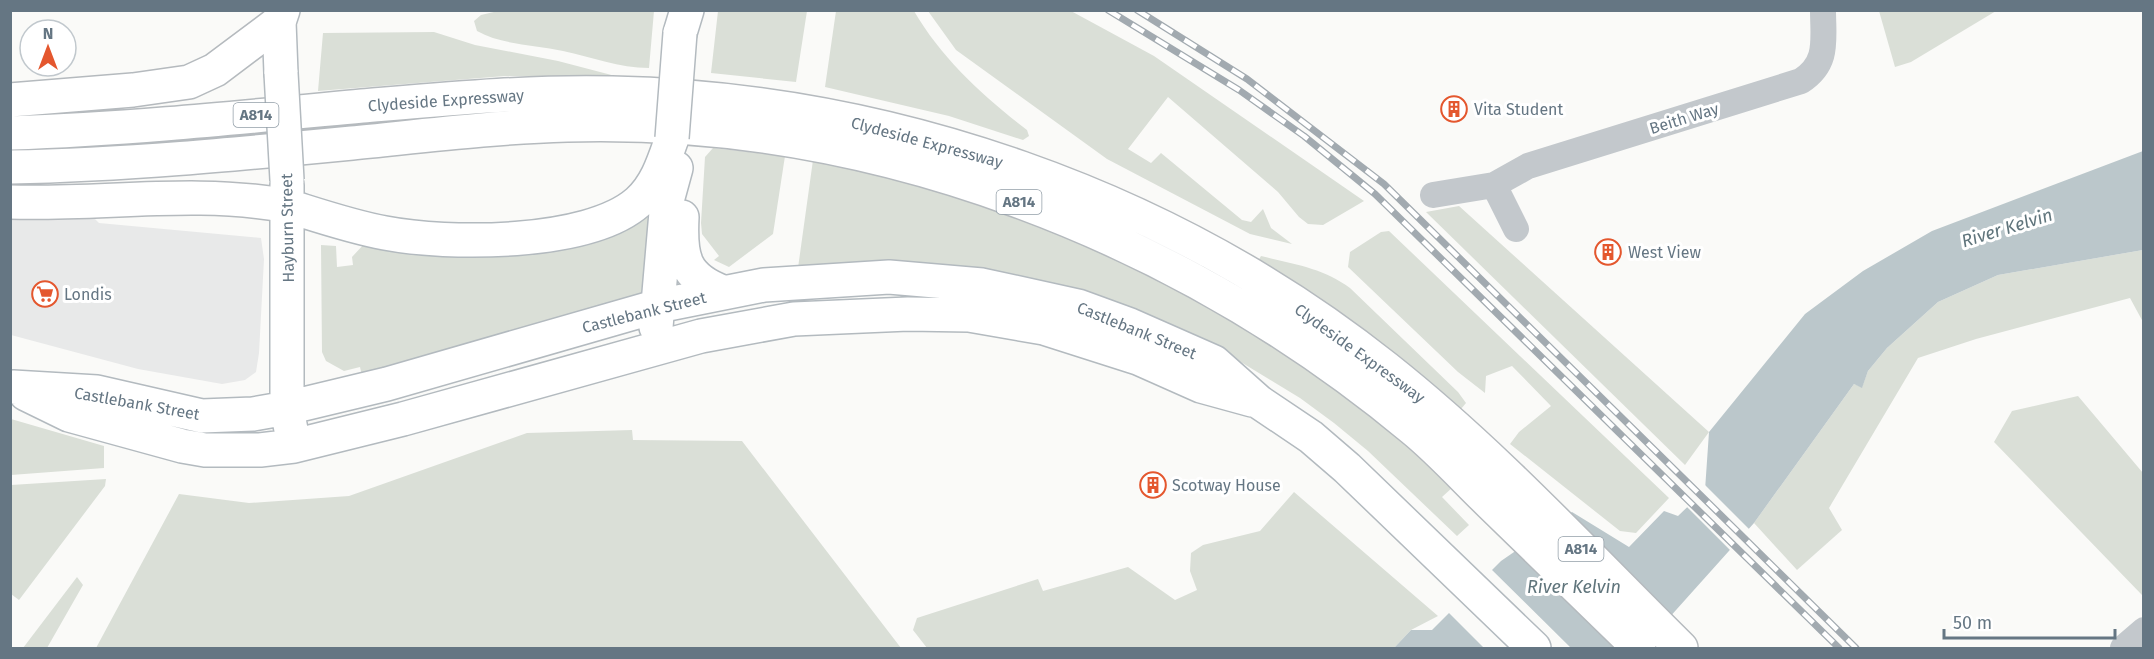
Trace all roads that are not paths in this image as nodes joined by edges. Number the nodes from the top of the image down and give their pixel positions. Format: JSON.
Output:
{"nodes":[{"id":1,"x":1823,"y":10,"type":"edge"},
{"id":2,"x":277,"y":14,"type":"edge"},
{"id":3,"x":681,"y":18,"type":"edge"},
{"id":4,"x":10,"y":100,"type":"edge"},
{"id":5,"x":10,"y":133,"type":"edge"},
{"id":6,"x":674,"y":153,"type":"junction"},
{"id":7,"x":10,"y":167,"type":"edge"},
{"id":8,"x":1494,"y":185,"type":"junction"},
{"id":9,"x":287,"y":193,"type":"junction"},
{"id":10,"x":1433,"y":195,"type":"dead end"},
{"id":11,"x":10,"y":202,"type":"edge"},
{"id":12,"x":1516,"y":230,"type":"dead end"},
{"id":13,"x":723,"y":292,"type":"junction"},
{"id":14,"x":658,"y":306,"type":"junction"},
{"id":15,"x":1084,"y":324,"type":"junction"},
{"id":16,"x":653,"y":349,"type":"junction"},
{"id":17,"x":12,"y":387,"type":"edge"},
{"id":18,"x":287,"y":408,"type":"junction"},
{"id":19,"x":294,"y":446,"type":"junction"},
{"id":20,"x":2144,"y":630,"type":"edge"},
{"id":21,"x":1534,"y":648,"type":"edge"},
{"id":22,"x":1639,"y":648,"type":"edge"},
{"id":23,"x":1681,"y":648,"type":"edge"},
{"id":24,"x":2123,"y":648,"type":"edge"}],
"edges":[{"from":1,"to":8,"type":"street","name":"Beith Way"},
{"from":2,"to":4,"type":"main road"},
{"from":2,"to":9,"type":"main road","name":"Hayburn Street","bridge":true},
{"from":3,"to":6,"type":"main road","bridge":true},
{"from":5,"to":23,"type":"main road","name":"Clydeside Expressway","number":"A814"},
{"from":6,"to":9,"type":"main road"},
{"from":6,"to":13,"type":"main road"},
{"from":6,"to":14,"type":"main road"},
{"from":7,"to":22,"type":"main road","name":"Clydeside Expressway","number":"A814"},
{"from":8,"to":10,"type":"street","name":"Beith Way"},
{"from":8,"to":12,"type":"street"},
{"from":9,"to":11,"type":"main road"},
{"from":9,"to":18,"type":"main road","name":"Hayburn Street"},
{"from":13,"to":14,"type":"main road","name":"Castlebank Street"},
{"from":13,"to":15,"type":"main road","name":"Castlebank Street"},
{"from":14,"to":16,"type":"main road"},
{"from":14,"to":18,"type":"main road","name":"Castlebank Street"},
{"from":15,"to":16,"type":"main road","name":"Castlebank Street"},
{"from":15,"to":21,"type":"main road","name":"Castlebank Street"},
{"from":16,"to":19,"type":"main road","name":"Castlebank Street"},
{"from":17,"to":18,"type":"main road","name":"Castlebank Street"},
{"from":17,"to":19,"type":"main road","name":"Castlebank Street"},
{"from":18,"to":19,"type":"main road","name":"Hayburn Street"},
{"from":20,"to":24,"type":"street"}]}
